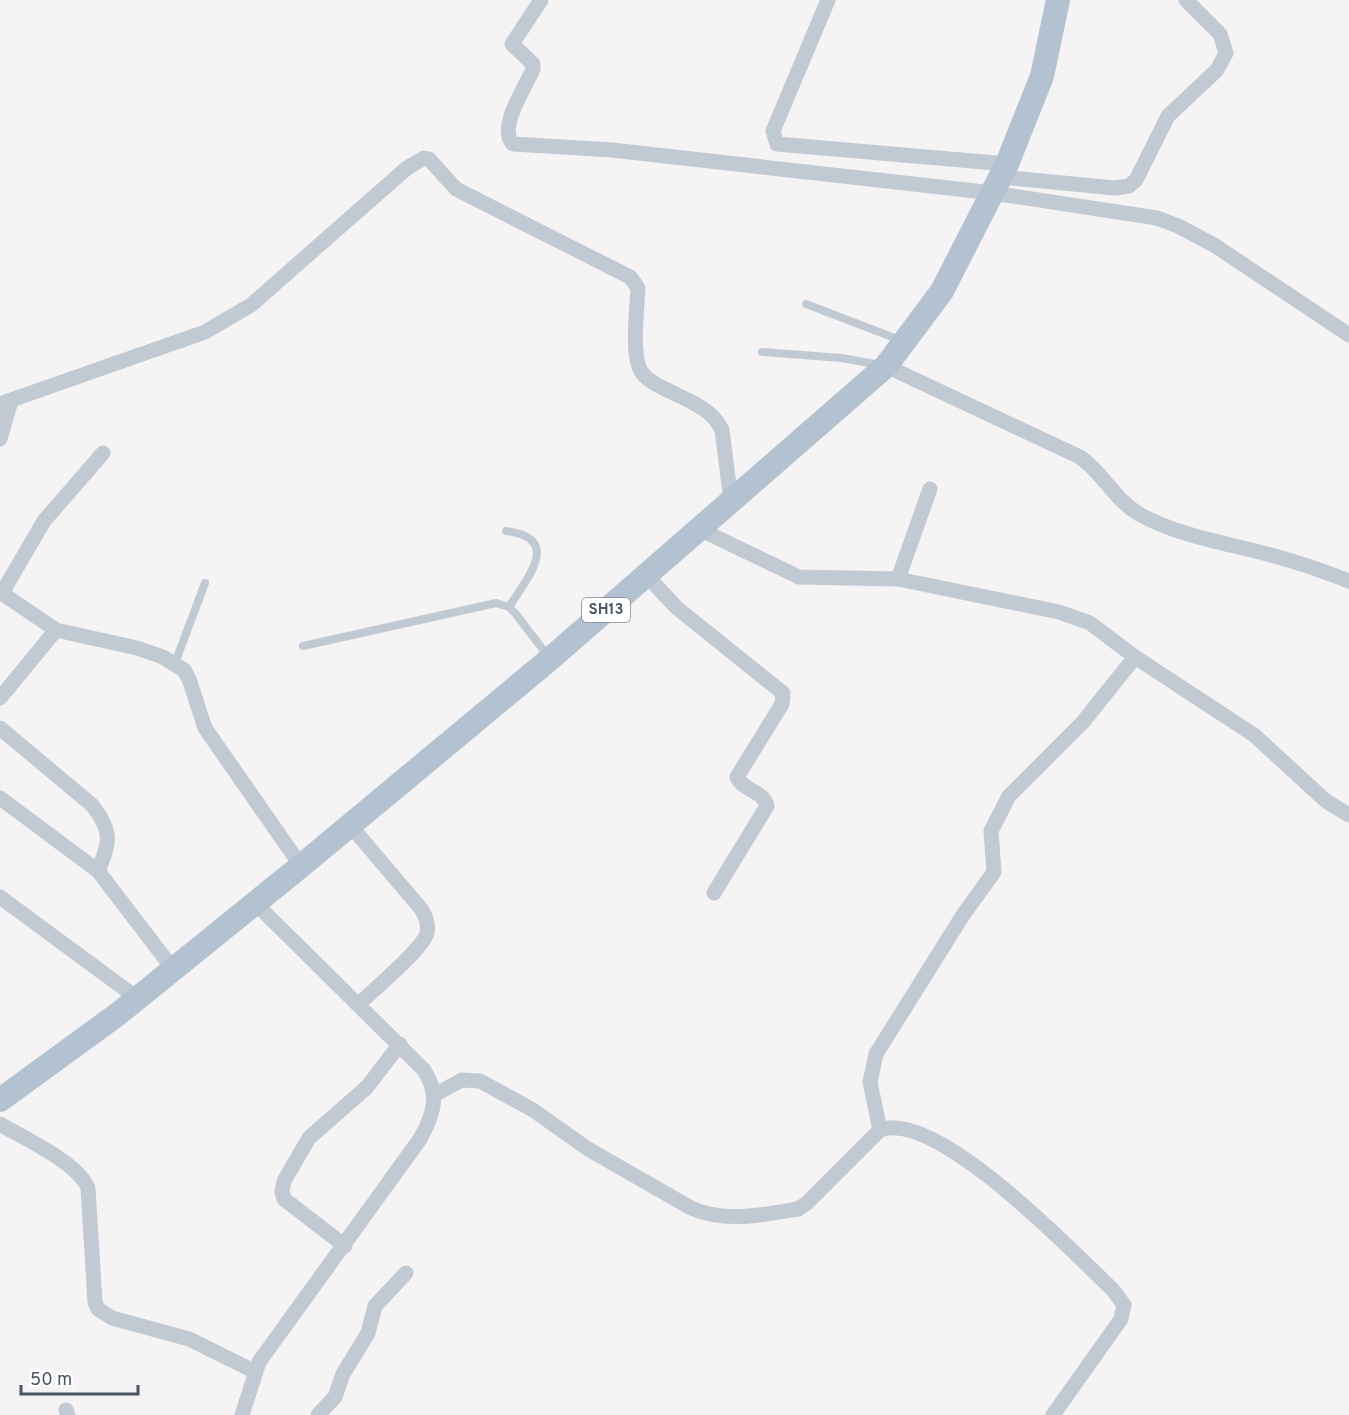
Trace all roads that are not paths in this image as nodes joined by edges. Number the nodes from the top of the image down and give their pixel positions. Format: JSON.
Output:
{"nodes":[{"id":1,"x":542,"y":0,"type":"edge"},
{"id":2,"x":828,"y":0,"type":"edge"},
{"id":3,"x":1058,"y":0,"type":"edge"},
{"id":4,"x":1186,"y":0,"type":"edge"},
{"id":5,"x":1001,"y":178,"type":"junction"},
{"id":6,"x":806,"y":304,"type":"dead end"},
{"id":7,"x":1349,"y":335,"type":"edge"},
{"id":8,"x":905,"y":342,"type":"junction"},
{"id":9,"x":762,"y":352,"type":"dead end"},
{"id":10,"x":886,"y":366,"type":"junction"},
{"id":11,"x":6,"y":402,"type":"edge"},
{"id":12,"x":0,"y":439,"type":"edge"},
{"id":13,"x":103,"y":453,"type":"dead end"},
{"id":14,"x":930,"y":489,"type":"dead end"},
{"id":15,"x":731,"y":501,"type":"junction"},
{"id":16,"x":699,"y":529,"type":"junction"},
{"id":17,"x":506,"y":531,"type":"dead end"},
{"id":18,"x":646,"y":575,"type":"junction"},
{"id":19,"x":898,"y":579,"type":"junction"},
{"id":20,"x":1349,"y":581,"type":"edge"},
{"id":21,"x":204,"y":583,"type":"dead end"},
{"id":22,"x":1,"y":593,"type":"edge"},
{"id":23,"x":509,"y":607,"type":"junction"},
{"id":24,"x":56,"y":630,"type":"junction"},
{"id":25,"x":303,"y":646,"type":"dead end"},
{"id":26,"x":1135,"y":657,"type":"junction"},
{"id":27,"x":550,"y":659,"type":"junction"},
{"id":28,"x":175,"y":663,"type":"junction"},
{"id":29,"x":0,"y":698,"type":"edge"},
{"id":30,"x":0,"y":728,"type":"edge"},
{"id":31,"x":0,"y":798,"type":"edge"},
{"id":32,"x":1349,"y":815,"type":"edge"},
{"id":33,"x":350,"y":825,"type":"junction"},
{"id":34,"x":301,"y":866,"type":"junction"},
{"id":35,"x":98,"y":871,"type":"junction"},
{"id":36,"x":714,"y":893,"type":"dead end"},
{"id":37,"x":0,"y":897,"type":"edge"},
{"id":38,"x":255,"y":903,"type":"junction"},
{"id":39,"x":173,"y":969,"type":"junction"},
{"id":40,"x":137,"y":998,"type":"junction"},
{"id":41,"x":359,"y":1004,"type":"junction"},
{"id":42,"x":400,"y":1044,"type":"junction"},
{"id":43,"x":436,"y":1095,"type":"junction"},
{"id":44,"x":0,"y":1100,"type":"edge"},
{"id":45,"x":0,"y":1124,"type":"edge"},
{"id":46,"x":880,"y":1130,"type":"junction"},
{"id":47,"x":345,"y":1246,"type":"junction"},
{"id":48,"x":406,"y":1273,"type":"dead end"},
{"id":49,"x":254,"y":1371,"type":"junction"},
{"id":50,"x":242,"y":1415,"type":"edge"},
{"id":51,"x":318,"y":1415,"type":"edge"},
{"id":52,"x":1053,"y":1415,"type":"edge"}],
"edges":[{"from":1,"to":5,"type":"street"},
{"from":2,"to":5,"type":"street"},
{"from":3,"to":5,"type":"main road","number":"SH13"},
{"from":4,"to":5,"type":"street"},
{"from":5,"to":7,"type":"street"},
{"from":5,"to":8,"type":"main road","number":"SH13"},
{"from":6,"to":8,"type":"lane"},
{"from":8,"to":10,"type":"main road","number":"SH13"},
{"from":9,"to":10,"type":"lane"},
{"from":10,"to":15,"type":"main road","number":"SH13"},
{"from":10,"to":20,"type":"street"},
{"from":11,"to":12,"type":"street"},
{"from":11,"to":15,"type":"street"},
{"from":13,"to":22,"type":"street"},
{"from":14,"to":19,"type":"street"},
{"from":15,"to":16,"type":"main road","number":"SH13"},
{"from":16,"to":18,"type":"main road","number":"SH13"},
{"from":16,"to":19,"type":"street"},
{"from":17,"to":23,"type":"lane"},
{"from":18,"to":27,"type":"main road","number":"SH13"},
{"from":18,"to":36,"type":"street"},
{"from":19,"to":26,"type":"street"},
{"from":21,"to":28,"type":"lane"},
{"from":22,"to":24,"type":"street"},
{"from":23,"to":25,"type":"lane"},
{"from":23,"to":27,"type":"lane"},
{"from":24,"to":28,"type":"street"},
{"from":24,"to":29,"type":"street"},
{"from":26,"to":32,"type":"street"},
{"from":26,"to":46,"type":"street"},
{"from":27,"to":33,"type":"main road","number":"SH13"},
{"from":28,"to":34,"type":"street"},
{"from":30,"to":35,"type":"street"},
{"from":31,"to":35,"type":"street"},
{"from":33,"to":34,"type":"main road","number":"SH13"},
{"from":33,"to":41,"type":"street"},
{"from":34,"to":38,"type":"main road","number":"SH13"},
{"from":35,"to":39,"type":"street"},
{"from":37,"to":40,"type":"street"},
{"from":38,"to":39,"type":"main road","number":"SH13"},
{"from":38,"to":41,"type":"street"},
{"from":39,"to":40,"type":"main road","number":"SH13"},
{"from":40,"to":44,"type":"main road","number":"SH13"},
{"from":41,"to":42,"type":"street"},
{"from":42,"to":43,"type":"street"},
{"from":42,"to":47,"type":"street"},
{"from":43,"to":46,"type":"street"},
{"from":43,"to":47,"type":"street"},
{"from":45,"to":49,"type":"street"},
{"from":46,"to":52,"type":"street"},
{"from":47,"to":49,"type":"street"},
{"from":48,"to":51,"type":"street"},
{"from":49,"to":50,"type":"street"}]}
